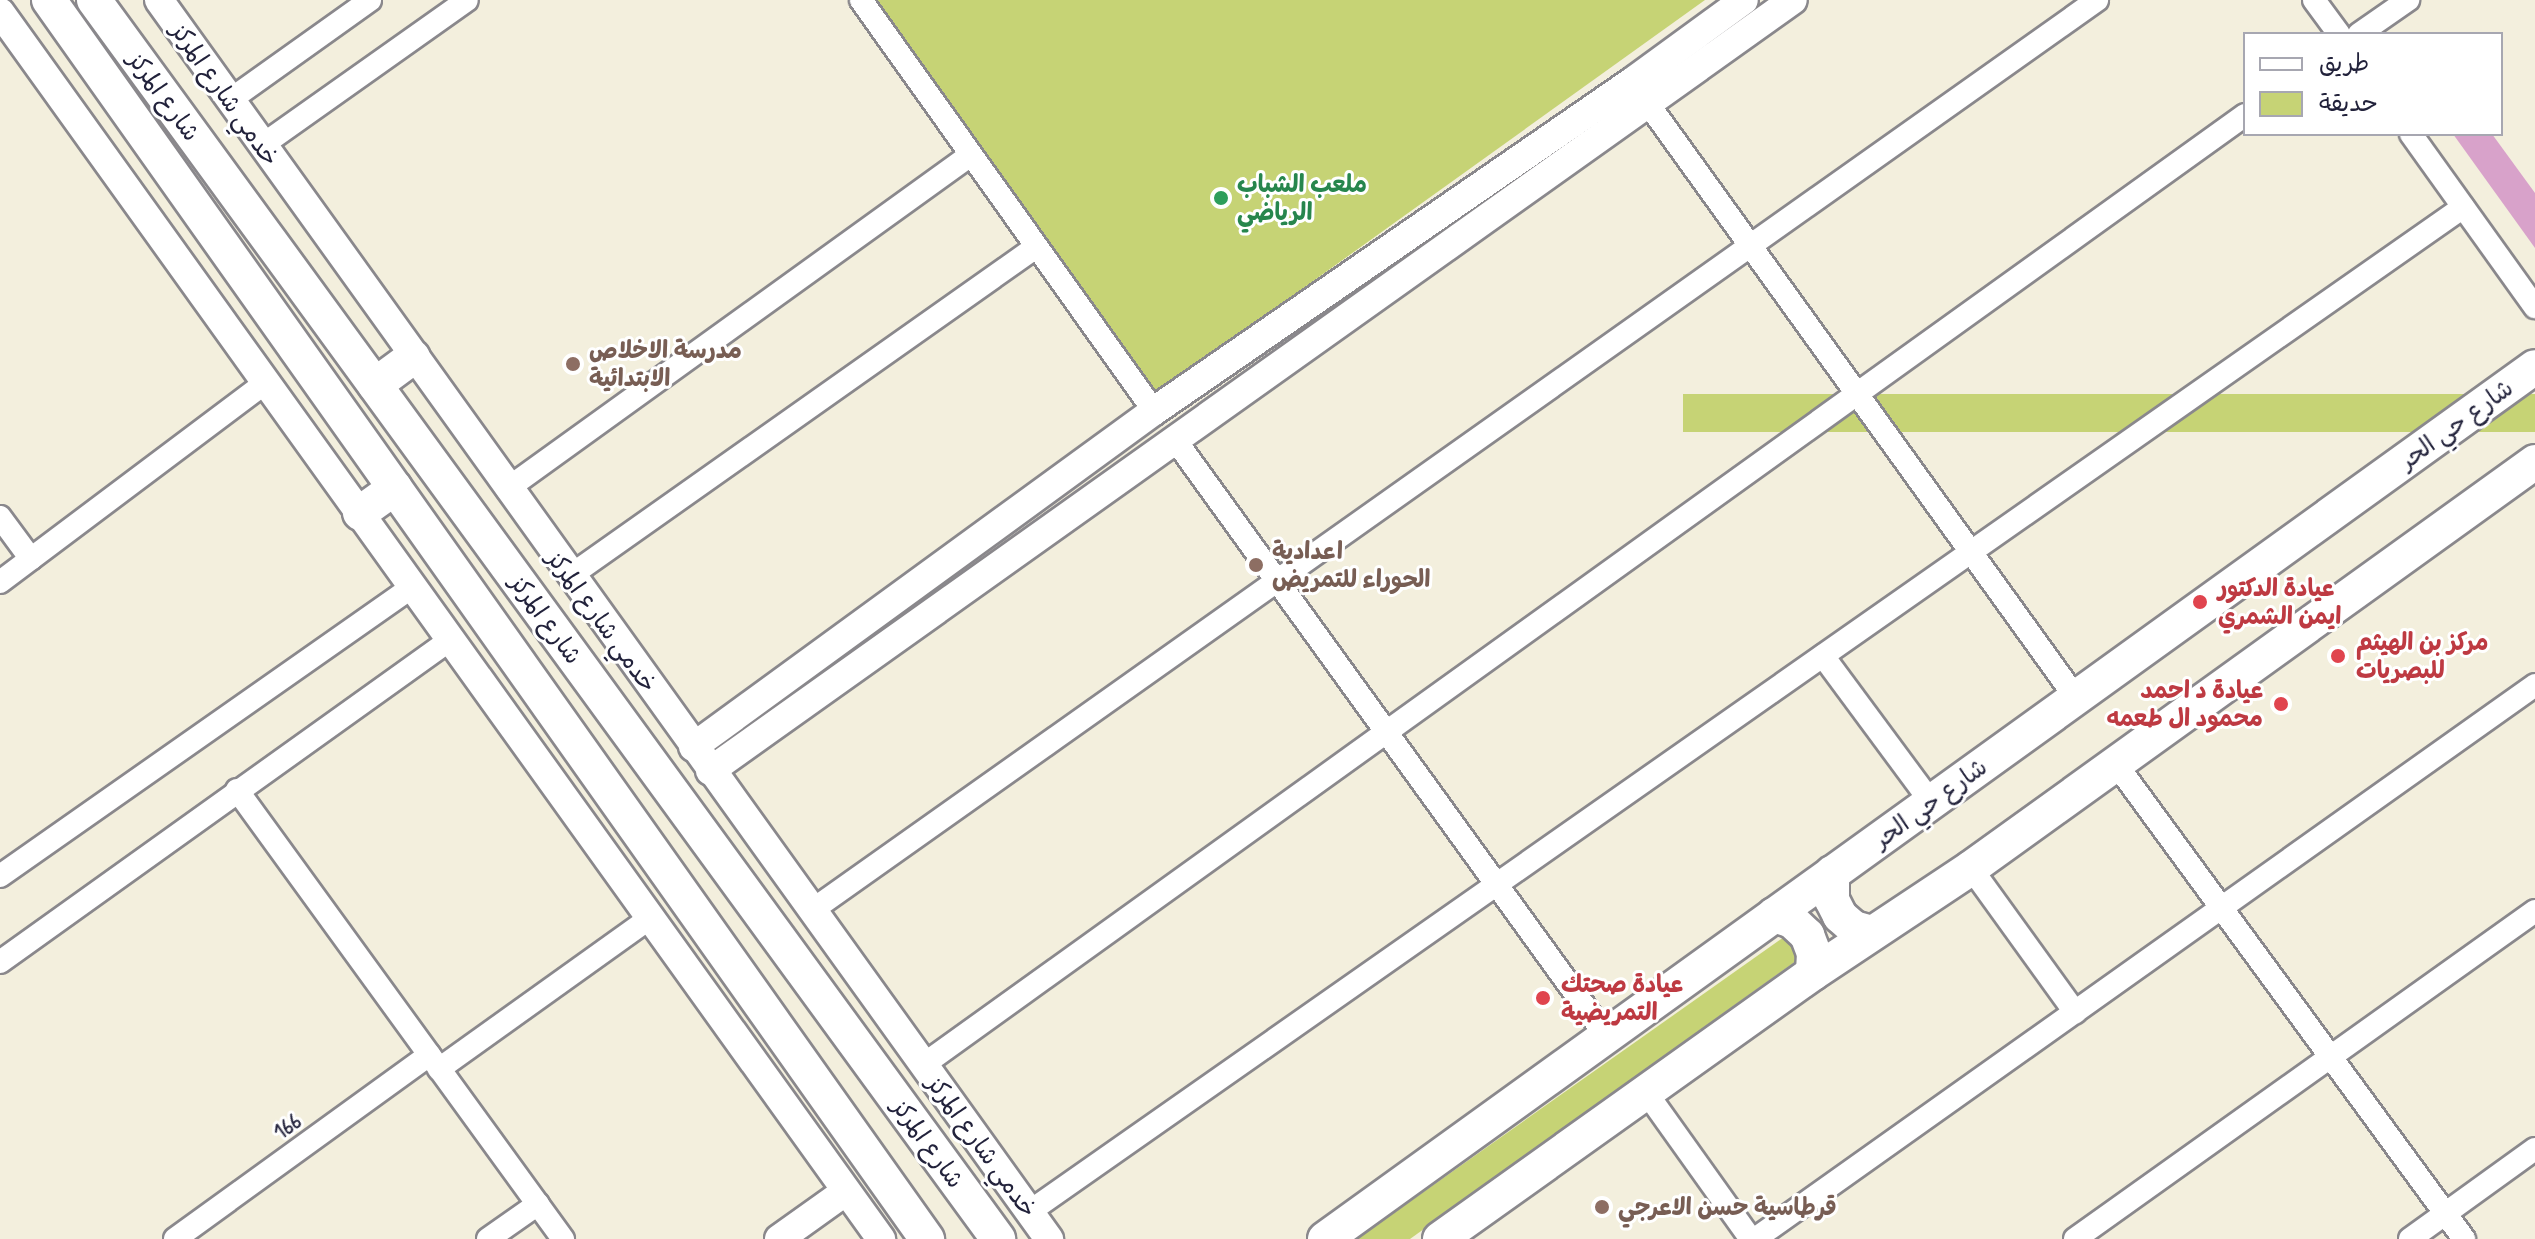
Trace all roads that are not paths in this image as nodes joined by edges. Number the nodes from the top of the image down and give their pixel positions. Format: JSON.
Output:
{"nodes":[{"id":1,"x":49,"y":0,"type":"edge"},
{"id":2,"x":94,"y":0,"type":"edge"},
{"id":3,"x":159,"y":0,"type":"edge"},
{"id":4,"x":370,"y":0,"type":"edge"},
{"id":5,"x":467,"y":0,"type":"edge"},
{"id":6,"x":861,"y":0,"type":"edge"},
{"id":7,"x":1744,"y":0,"type":"edge"},
{"id":8,"x":1793,"y":0,"type":"edge"},
{"id":9,"x":2097,"y":0,"type":"edge"},
{"id":10,"x":2314,"y":0,"type":"edge"},
{"id":11,"x":2408,"y":0,"type":"edge"},
{"id":12,"x":0,"y":12,"type":"edge"},
{"id":13,"x":2338,"y":32,"type":"edge"},
{"id":14,"x":2362,"y":32,"type":"edge"},
{"id":15,"x":230,"y":100,"type":"junction"},
{"id":16,"x":1649,"y":105,"type":"junction"},
{"id":17,"x":2243,"y":116,"type":"edge"},
{"id":18,"x":2412,"y":136,"type":"edge"},
{"id":19,"x":261,"y":146,"type":"junction"},
{"id":20,"x":969,"y":156,"type":"junction"},
{"id":21,"x":2463,"y":207,"type":"junction"},
{"id":22,"x":1750,"y":246,"type":"junction"},
{"id":23,"x":1036,"y":247,"type":"junction"},
{"id":24,"x":2535,"y":307,"type":"edge"},
{"id":25,"x":413,"y":357,"type":"junction"},
{"id":26,"x":2535,"y":367,"type":"edge"},
{"id":27,"x":266,"y":382,"type":"junction"},
{"id":28,"x":375,"y":385,"type":"junction"},
{"id":29,"x":1857,"y":394,"type":"junction"},
{"id":30,"x":1154,"y":411,"type":"junction"},
{"id":31,"x":1176,"y":441,"type":"junction"},
{"id":32,"x":2535,"y":462,"type":"edge"},
{"id":33,"x":395,"y":488,"type":"junction"},
{"id":34,"x":507,"y":489,"type":"junction"},
{"id":35,"x":360,"y":513,"type":"junction"},
{"id":36,"x":0,"y":517,"type":"edge"},
{"id":37,"x":1971,"y":552,"type":"junction"},
{"id":38,"x":31,"y":559,"type":"junction"},
{"id":39,"x":570,"y":576,"type":"junction"},
{"id":40,"x":1277,"y":581,"type":"junction"},
{"id":41,"x":0,"y":582,"type":"edge"},
{"id":42,"x":412,"y":587,"type":"junction"},
{"id":43,"x":450,"y":640,"type":"junction"},
{"id":44,"x":1823,"y":656,"type":"junction"},
{"id":45,"x":2535,"y":685,"type":"edge"},
{"id":46,"x":2076,"y":698,"type":"junction"},
{"id":47,"x":1386,"y":732,"type":"junction"},
{"id":48,"x":693,"y":747,"type":"junction"},
{"id":49,"x":2116,"y":764,"type":"junction"},
{"id":50,"x":710,"y":771,"type":"junction"},
{"id":51,"x":237,"y":790,"type":"junction"},
{"id":52,"x":1931,"y":802,"type":"junction"},
{"id":53,"x":1971,"y":868,"type":"junction"},
{"id":54,"x":1832,"y":873,"type":"junction"},
{"id":55,"x":0,"y":876,"type":"edge"},
{"id":56,"x":1496,"y":885,"type":"junction"},
{"id":57,"x":2221,"y":908,"type":"junction"},
{"id":58,"x":811,"y":911,"type":"junction"},
{"id":59,"x":2535,"y":911,"type":"edge"},
{"id":60,"x":1774,"y":915,"type":"junction"},
{"id":61,"x":650,"y":918,"type":"junction"},
{"id":62,"x":1871,"y":933,"type":"junction"},
{"id":63,"x":0,"y":962,"type":"edge"},
{"id":64,"x":1813,"y":973,"type":"junction"},
{"id":65,"x":2075,"y":1012,"type":"junction"},
{"id":66,"x":1606,"y":1036,"type":"junction"},
{"id":67,"x":2331,"y":1056,"type":"junction"},
{"id":68,"x":434,"y":1062,"type":"junction"},
{"id":69,"x":923,"y":1065,"type":"junction"},
{"id":70,"x":1646,"y":1092,"type":"junction"},
{"id":71,"x":2535,"y":1149,"type":"edge"},
{"id":72,"x":846,"y":1191,"type":"junction"},
{"id":73,"x":538,"y":1204,"type":"junction"},
{"id":74,"x":1029,"y":1212,"type":"junction"},
{"id":75,"x":2446,"y":1213,"type":"junction"},
{"id":76,"x":876,"y":1237,"type":"edge"},
{"id":77,"x":175,"y":1239,"type":"edge"},
{"id":78,"x":488,"y":1239,"type":"edge"},
{"id":79,"x":563,"y":1239,"type":"edge"},
{"id":80,"x":779,"y":1239,"type":"edge"},
{"id":81,"x":785,"y":1239,"type":"edge"},
{"id":82,"x":805,"y":1239,"type":"edge"},
{"id":83,"x":927,"y":1239,"type":"edge"},
{"id":84,"x":998,"y":1239,"type":"edge"},
{"id":85,"x":1049,"y":1239,"type":"edge"},
{"id":86,"x":1325,"y":1239,"type":"edge"},
{"id":87,"x":1440,"y":1239,"type":"edge"},
{"id":88,"x":1753,"y":1239,"type":"edge"},
{"id":89,"x":2075,"y":1239,"type":"edge"},
{"id":90,"x":2410,"y":1239,"type":"edge"},
{"id":91,"x":2464,"y":1239,"type":"edge"}],
"edges":[{"from":1,"to":33,"type":"main road","name":"شارع المركز"},
{"from":2,"to":28,"type":"main road","name":"شارع المركز"},
{"from":3,"to":15,"type":"street","name":"خدمي شارع المركز"},
{"from":4,"to":15,"type":"street"},
{"from":5,"to":19,"type":"street"},
{"from":6,"to":20,"type":"street"},
{"from":7,"to":30,"type":"street"},
{"from":8,"to":16,"type":"street"},
{"from":9,"to":22,"type":"street"},
{"from":10,"to":13,"type":"street"},
{"from":11,"to":14,"type":"street"},
{"from":12,"to":27,"type":"street"},
{"from":15,"to":19,"type":"street","name":"خدمي شارع المركز"},
{"from":16,"to":22,"type":"street"},
{"from":16,"to":31,"type":"street"},
{"from":17,"to":29,"type":"street"},
{"from":18,"to":21,"type":"street"},
{"from":19,"to":25,"type":"street","name":"خدمي شارع المركز"},
{"from":20,"to":23,"type":"street"},
{"from":20,"to":34,"type":"street"},
{"from":21,"to":24,"type":"street"},
{"from":21,"to":37,"type":"street"},
{"from":22,"to":29,"type":"street"},
{"from":22,"to":40,"type":"street"},
{"from":23,"to":30,"type":"street"},
{"from":23,"to":39,"type":"street"},
{"from":25,"to":28,"type":"main road"},
{"from":25,"to":34,"type":"street","name":"خدمي شارع المركز"},
{"from":26,"to":46,"type":"main road","name":"شارع حي الحر"},
{"from":27,"to":35,"type":"street"},
{"from":27,"to":38,"type":"street"},
{"from":28,"to":84,"type":"main road","name":"شارع المركز"},
{"from":29,"to":37,"type":"street"},
{"from":29,"to":47,"type":"street"},
{"from":30,"to":48,"type":"street"},
{"from":31,"to":40,"type":"street"},
{"from":31,"to":50,"type":"street"},
{"from":32,"to":49,"type":"main road"},
{"from":33,"to":35,"type":"main road"},
{"from":33,"to":83,"type":"main road","name":"شارع المركز"},
{"from":34,"to":39,"type":"street","name":"خدمي شارع المركز"},
{"from":35,"to":42,"type":"street"},
{"from":36,"to":38,"type":"street"},
{"from":37,"to":44,"type":"street"},
{"from":37,"to":46,"type":"street"},
{"from":38,"to":41,"type":"street"},
{"from":39,"to":48,"type":"street","name":"خدمي شارع المركز"},
{"from":40,"to":47,"type":"street"},
{"from":40,"to":58,"type":"street"},
{"from":42,"to":43,"type":"street"},
{"from":42,"to":55,"type":"street"},
{"from":43,"to":51,"type":"street"},
{"from":43,"to":61,"type":"street"},
{"from":44,"to":52,"type":"street"},
{"from":44,"to":56,"type":"street"},
{"from":45,"to":57,"type":"street"},
{"from":46,"to":52,"type":"main road","name":"شارع حي الحر"},
{"from":47,"to":56,"type":"street"},
{"from":47,"to":69,"type":"street"},
{"from":48,"to":50,"type":"street","name":"خدمي شارع المركز"},
{"from":49,"to":53,"type":"main road"},
{"from":49,"to":57,"type":"street"},
{"from":50,"to":58,"type":"street","name":"خدمي شارع المركز"},
{"from":51,"to":63,"type":"street"},
{"from":51,"to":68,"type":"street"},
{"from":52,"to":54,"type":"main road","name":"شارع حي الحر"},
{"from":53,"to":62,"type":"main road"},
{"from":53,"to":65,"type":"street"},
{"from":54,"to":60,"type":"main road","name":"شارع حي الحر"},
{"from":54,"to":62,"type":"main road"},
{"from":56,"to":66,"type":"street"},
{"from":56,"to":74,"type":"street"},
{"from":57,"to":65,"type":"street"},
{"from":57,"to":67,"type":"street"},
{"from":58,"to":69,"type":"street","name":"خدمي شارع المركز"},
{"from":59,"to":67,"type":"street"},
{"from":60,"to":64,"type":"main road"},
{"from":60,"to":66,"type":"main road","name":"شارع حي الحر"},
{"from":61,"to":68,"type":"street","name":"166"},
{"from":61,"to":72,"type":"street"},
{"from":62,"to":64,"type":"main road"},
{"from":64,"to":70,"type":"main road"},
{"from":65,"to":88,"type":"street"},
{"from":66,"to":86,"type":"main road","name":"شارع حي الحر"},
{"from":67,"to":75,"type":"street"},
{"from":67,"to":89,"type":"street"},
{"from":68,"to":73,"type":"street"},
{"from":68,"to":77,"type":"street","name":"166"},
{"from":69,"to":74,"type":"street","name":"خدمي شارع المركز"},
{"from":70,"to":87,"type":"main road"},
{"from":70,"to":88,"type":"street"},
{"from":71,"to":75,"type":"street"},
{"from":72,"to":76,"type":"street"},
{"from":72,"to":80,"type":"street"},
{"from":73,"to":78,"type":"street"},
{"from":73,"to":79,"type":"street"},
{"from":74,"to":85,"type":"street","name":"خدمي شارع المركز"},
{"from":75,"to":90,"type":"street"},
{"from":75,"to":91,"type":"street"},
{"from":81,"to":82,"type":"street"}]}
